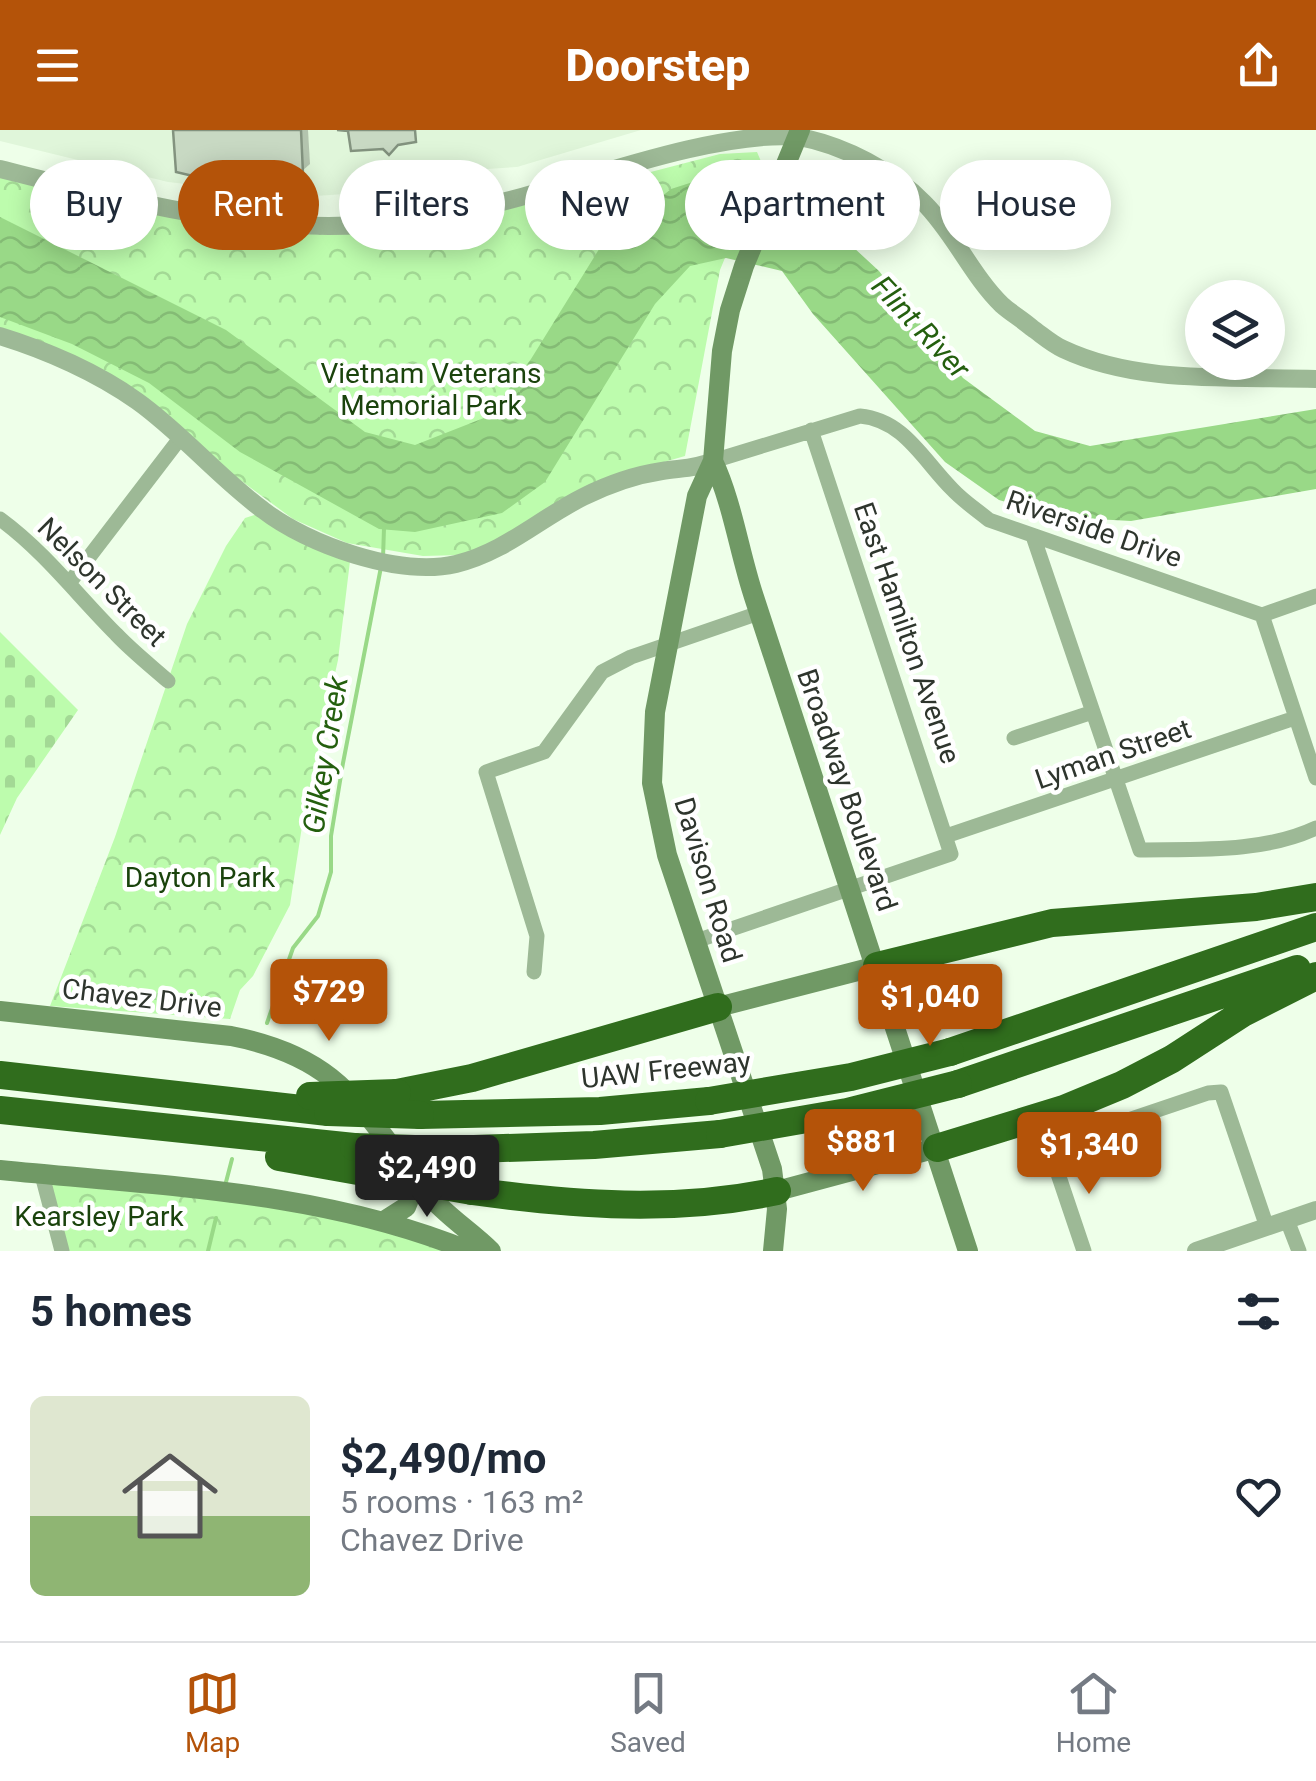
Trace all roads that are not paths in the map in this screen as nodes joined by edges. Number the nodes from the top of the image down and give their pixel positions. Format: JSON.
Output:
{"nodes":[{"id":1,"x":799,"y":133,"type":"edge"},
{"id":2,"x":0,"y":169,"type":"edge"},
{"id":3,"x":0,"y":336,"type":"edge"},
{"id":4,"x":1316,"y":379,"type":"edge"},
{"id":5,"x":811,"y":430,"type":"junction"},
{"id":6,"x":181,"y":437,"type":"junction"},
{"id":7,"x":713,"y":462,"type":"junction"},
{"id":8,"x":0,"y":519,"type":"edge"},
{"id":9,"x":1033,"y":536,"type":"junction"},
{"id":10,"x":70,"y":582,"type":"junction"},
{"id":11,"x":1316,"y":596,"type":"edge"},
{"id":12,"x":759,"y":613,"type":"junction"},
{"id":13,"x":1262,"y":615,"type":"junction"},
{"id":14,"x":668,"y":642,"type":"junction"},
{"id":15,"x":168,"y":681,"type":"dead end"},
{"id":16,"x":1093,"y":712,"type":"junction"},
{"id":17,"x":1295,"y":718,"type":"junction"},
{"id":18,"x":1014,"y":738,"type":"dead end"},
{"id":19,"x":1316,"y":778,"type":"edge"},
{"id":20,"x":1117,"y":779,"type":"junction"},
{"id":21,"x":1316,"y":828,"type":"edge"},
{"id":22,"x":946,"y":836,"type":"junction"},
{"id":23,"x":851,"y":887,"type":"junction"},
{"id":24,"x":1316,"y":897,"type":"edge"},
{"id":25,"x":1316,"y":926,"type":"edge"},
{"id":26,"x":696,"y":941,"type":"junction"},
{"id":27,"x":1316,"y":962,"type":"edge"},
{"id":28,"x":876,"y":966,"type":"junction"},
{"id":29,"x":534,"y":972,"type":"dead end"},
{"id":30,"x":1316,"y":976,"type":"edge"},
{"id":31,"x":718,"y":1007,"type":"junction"},
{"id":32,"x":0,"y":1010,"type":"edge"},
{"id":33,"x":0,"y":1075,"type":"edge"},
{"id":34,"x":319,"y":1104,"type":"junction"},
{"id":35,"x":0,"y":1110,"type":"edge"},
{"id":36,"x":101,"y":1120,"type":"junction"},
{"id":37,"x":937,"y":1148,"type":"junction"},
{"id":38,"x":0,"y":1170,"type":"edge"},
{"id":39,"x":42,"y":1175,"type":"junction"},
{"id":40,"x":417,"y":1179,"type":"junction"},
{"id":41,"x":777,"y":1191,"type":"junction"},
{"id":42,"x":1316,"y":1210,"type":"edge"},
{"id":43,"x":1287,"y":1220,"type":"junction"},
{"id":44,"x":384,"y":1222,"type":"junction"},
{"id":45,"x":1266,"y":1227,"type":"junction"},
{"id":46,"x":776,"y":1244,"type":"edge"},
{"id":47,"x":62,"y":1251,"type":"edge"},
{"id":48,"x":468,"y":1251,"type":"edge"},
{"id":49,"x":491,"y":1251,"type":"edge"},
{"id":50,"x":968,"y":1251,"type":"edge"},
{"id":51,"x":1084,"y":1251,"type":"edge"},
{"id":52,"x":1196,"y":1251,"type":"edge"},
{"id":53,"x":1299,"y":1251,"type":"edge"}],
"edges":[{"from":1,"to":2,"type":"street"},
{"from":1,"to":4,"type":"street"},
{"from":1,"to":7,"type":"main road"},
{"from":3,"to":6,"type":"street"},
{"from":5,"to":7,"type":"street","name":"Riverside Drive"},
{"from":5,"to":9,"type":"street","name":"Riverside Drive"},
{"from":5,"to":22,"type":"street","name":"East Hamilton Avenue"},
{"from":6,"to":7,"type":"street"},
{"from":6,"to":10,"type":"street"},
{"from":7,"to":12,"type":"main road","name":"Broadway Boulevard"},
{"from":7,"to":14,"type":"main road","name":"Davison Road"},
{"from":8,"to":10,"type":"street","name":"Nelson Street"},
{"from":9,"to":13,"type":"street","name":"Riverside Drive"},
{"from":9,"to":16,"type":"street"},
{"from":10,"to":15,"type":"street","name":"Nelson Street"},
{"from":11,"to":13,"type":"street"},
{"from":12,"to":14,"type":"street"},
{"from":12,"to":23,"type":"main road","name":"Broadway Boulevard"},
{"from":13,"to":17,"type":"street"},
{"from":14,"to":26,"type":"main road","name":"Davison Road"},
{"from":14,"to":29,"type":"street"},
{"from":16,"to":18,"type":"street"},
{"from":16,"to":20,"type":"street"},
{"from":17,"to":19,"type":"street"},
{"from":17,"to":20,"type":"street","name":"Lyman Street"},
{"from":20,"to":21,"type":"street"},
{"from":20,"to":22,"type":"street","name":"Lyman Street"},
{"from":22,"to":23,"type":"street","name":"East Hamilton Avenue"},
{"from":23,"to":26,"type":"street"},
{"from":23,"to":28,"type":"main road","name":"Broadway Boulevard"},
{"from":24,"to":28,"type":"highway"},
{"from":25,"to":34,"type":"highway","name":"UAW Freeway","bridge":true},
{"from":26,"to":31,"type":"main road","name":"Davison Road"},
{"from":27,"to":36,"type":"highway","bridge":true},
{"from":28,"to":31,"type":"main road"},
{"from":28,"to":37,"type":"main road","name":"Broadway Boulevard"},
{"from":30,"to":37,"type":"highway"},
{"from":31,"to":34,"type":"highway","bridge":true},
{"from":31,"to":41,"type":"main road","name":"Davison Road"},
{"from":32,"to":40,"type":"main road","name":"Chavez Drive"},
{"from":33,"to":34,"type":"highway","name":"UAW Freeway"},
{"from":35,"to":36,"type":"highway"},
{"from":36,"to":41,"type":"highway","bridge":true},
{"from":37,"to":41,"type":"main road"},
{"from":37,"to":50,"type":"main road","name":"Broadway Boulevard"},
{"from":38,"to":39,"type":"main road"},
{"from":39,"to":44,"type":"main road"},
{"from":39,"to":47,"type":"street"},
{"from":40,"to":44,"type":"main road"},
{"from":40,"to":49,"type":"main road","name":"Chavez Drive"},
{"from":41,"to":46,"type":"main road","name":"Davison Road"},
{"from":42,"to":43,"type":"street"},
{"from":43,"to":45,"type":"street"},
{"from":43,"to":53,"type":"street"},
{"from":44,"to":48,"type":"main road"},
{"from":45,"to":51,"type":"street"},
{"from":45,"to":52,"type":"street"}]}
